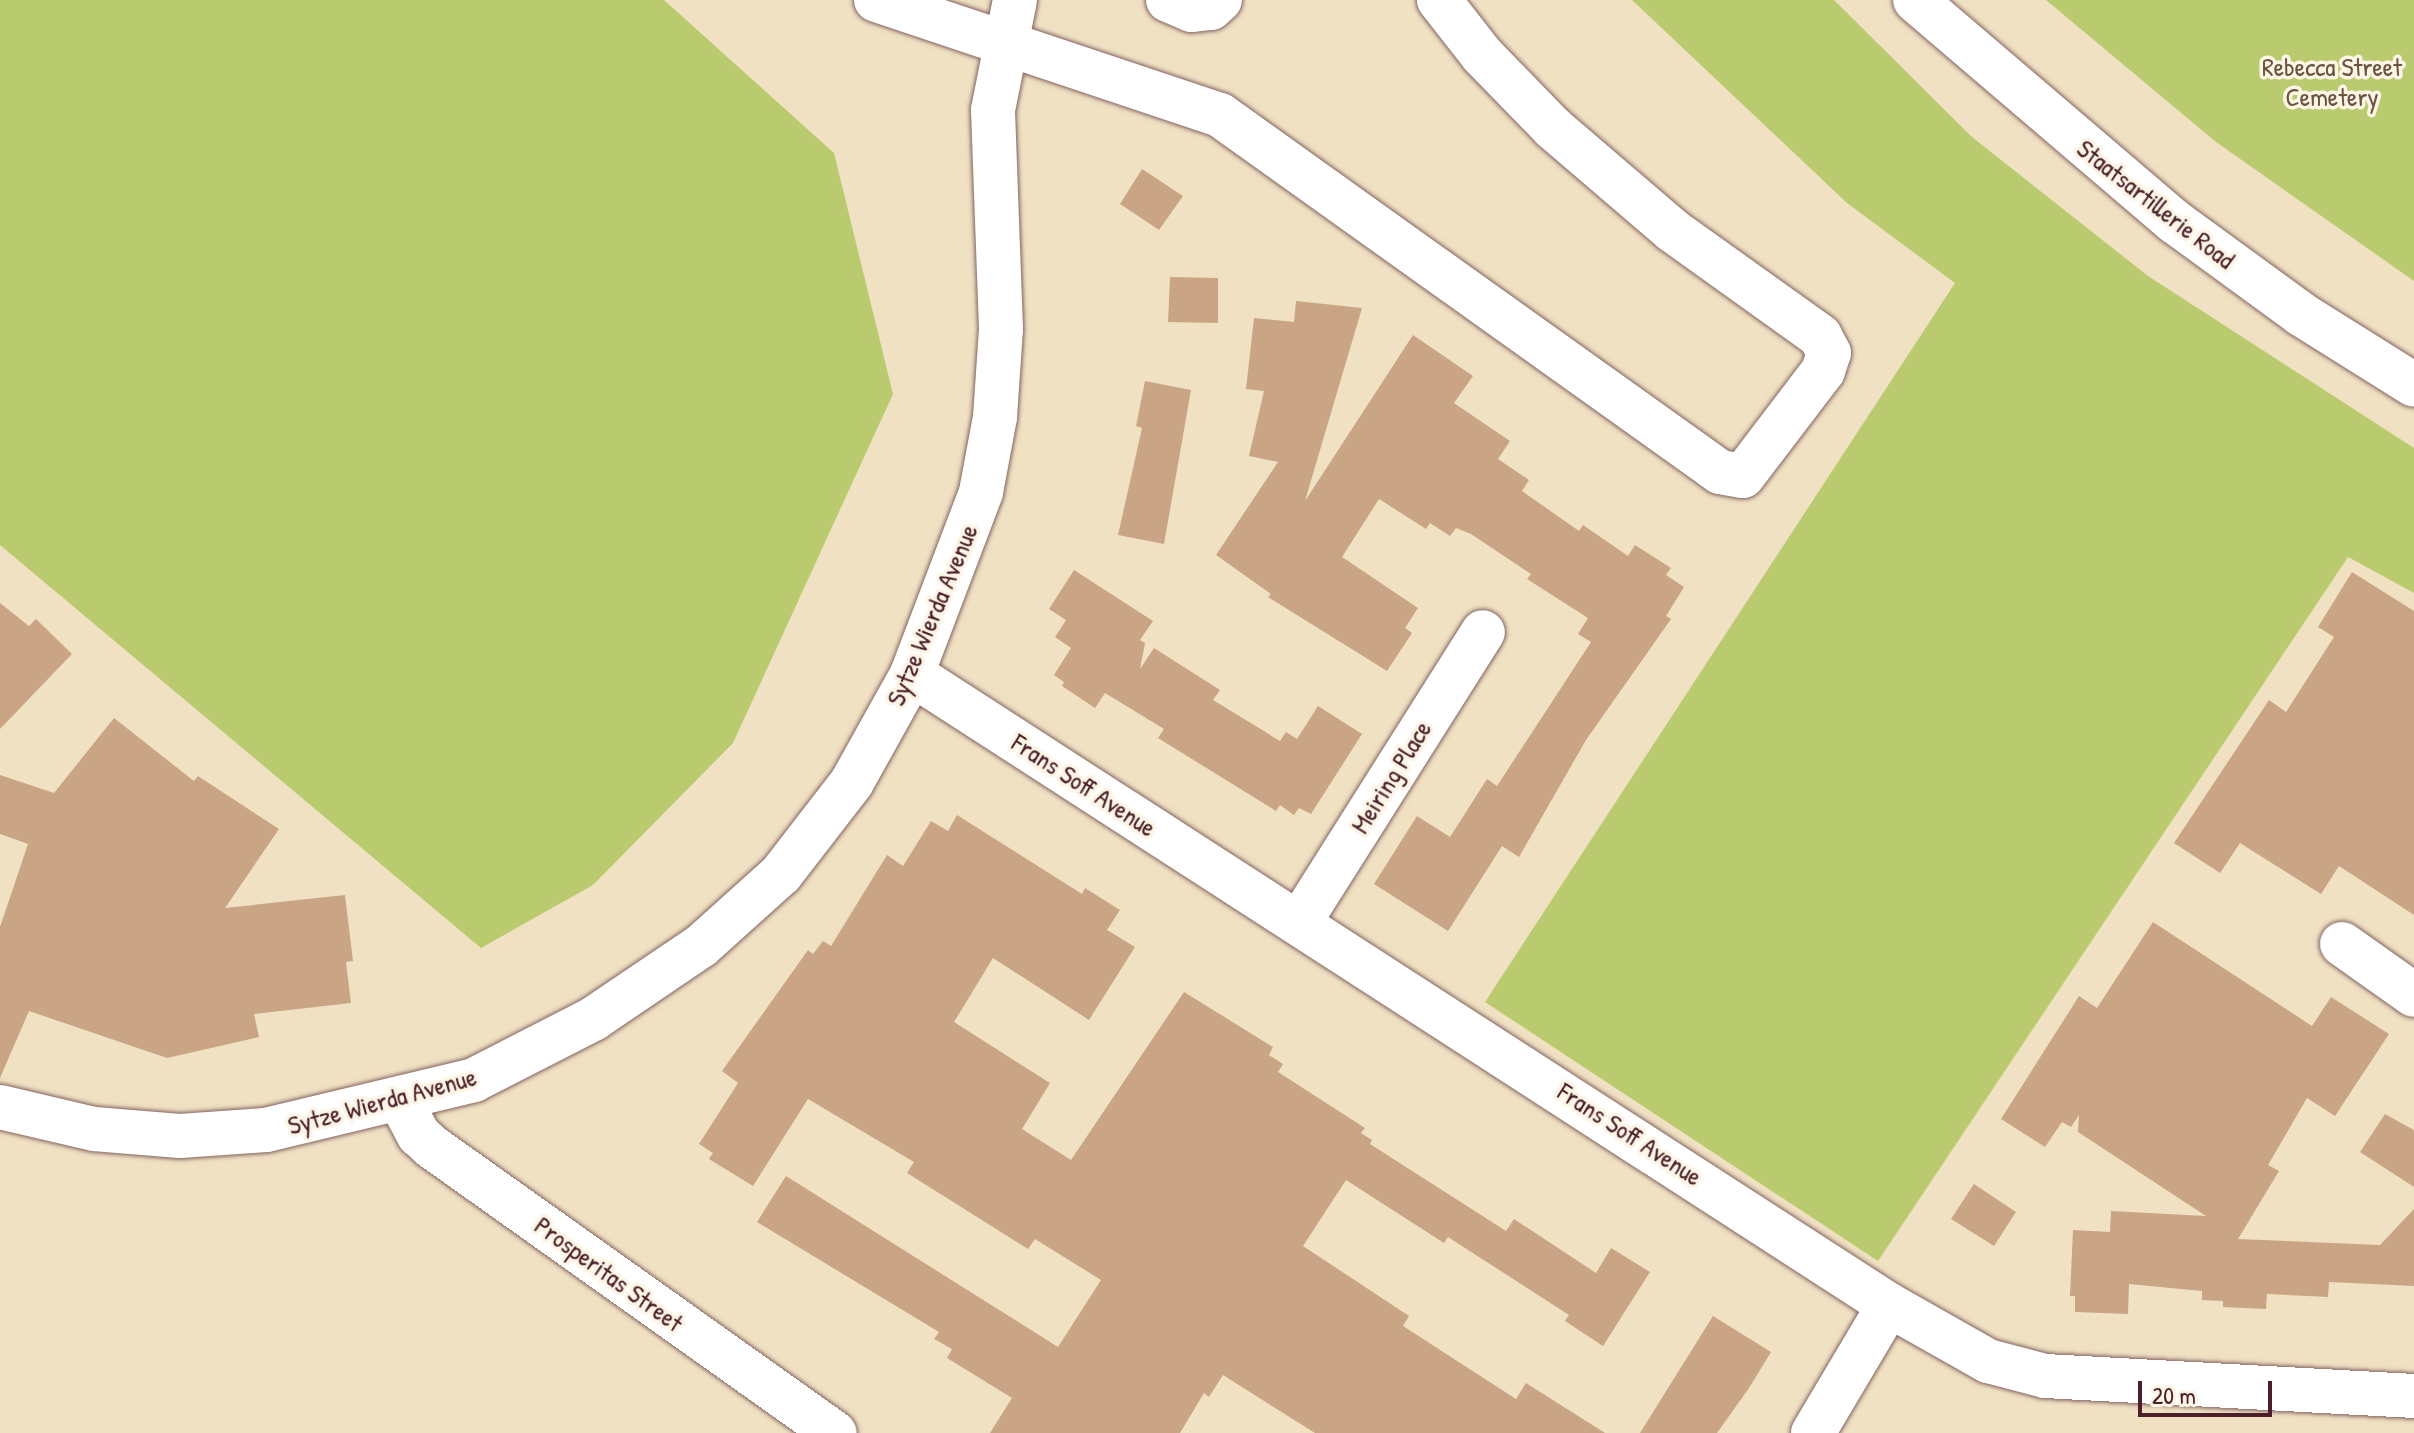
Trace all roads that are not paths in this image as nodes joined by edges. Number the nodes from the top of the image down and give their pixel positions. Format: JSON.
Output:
{"nodes":[{"id":1,"x":876,"y":0,"type":"edge"},
{"id":2,"x":1015,"y":0,"type":"edge"},
{"id":3,"x":1168,"y":0,"type":"edge"},
{"id":4,"x":1220,"y":0,"type":"edge"},
{"id":5,"x":1439,"y":0,"type":"edge"},
{"id":6,"x":1915,"y":0,"type":"edge"},
{"id":7,"x":1003,"y":41,"type":"junction"},
{"id":8,"x":2414,"y":385,"type":"edge"},
{"id":9,"x":1483,"y":632,"type":"dead end"},
{"id":10,"x":912,"y":674,"type":"junction"},
{"id":11,"x":1299,"y":923,"type":"junction"},
{"id":12,"x":2342,"y":944,"type":"dead end"},
{"id":13,"x":2414,"y":995,"type":"edge"},
{"id":14,"x":400,"y":1100,"type":"junction"},
{"id":15,"x":0,"y":1107,"type":"edge"},
{"id":16,"x":1889,"y":1305,"type":"junction"},
{"id":17,"x":2414,"y":1396,"type":"edge"},
{"id":18,"x":835,"y":1433,"type":"edge"},
{"id":19,"x":1813,"y":1433,"type":"edge"}],
"edges":[{"from":1,"to":7,"type":"street"},
{"from":2,"to":7,"type":"street","name":"Sytze Wierda Avenue"},
{"from":3,"to":4,"type":"street"},
{"from":5,"to":7,"type":"street"},
{"from":6,"to":8,"type":"street","name":"Staatsartillerie Road"},
{"from":7,"to":10,"type":"street","name":"Sytze Wierda Avenue"},
{"from":9,"to":11,"type":"street","name":"Meiring Place"},
{"from":10,"to":11,"type":"street","name":"Frans Soff Avenue"},
{"from":10,"to":14,"type":"street","name":"Sytze Wierda Avenue"},
{"from":11,"to":16,"type":"street","name":"Frans Soff Avenue"},
{"from":12,"to":13,"type":"street"},
{"from":14,"to":15,"type":"street","name":"Sytze Wierda Avenue"},
{"from":14,"to":18,"type":"street","name":"Prosperitas Street"},
{"from":16,"to":17,"type":"street","name":"Frans Soff Avenue"},
{"from":16,"to":19,"type":"street"}]}
